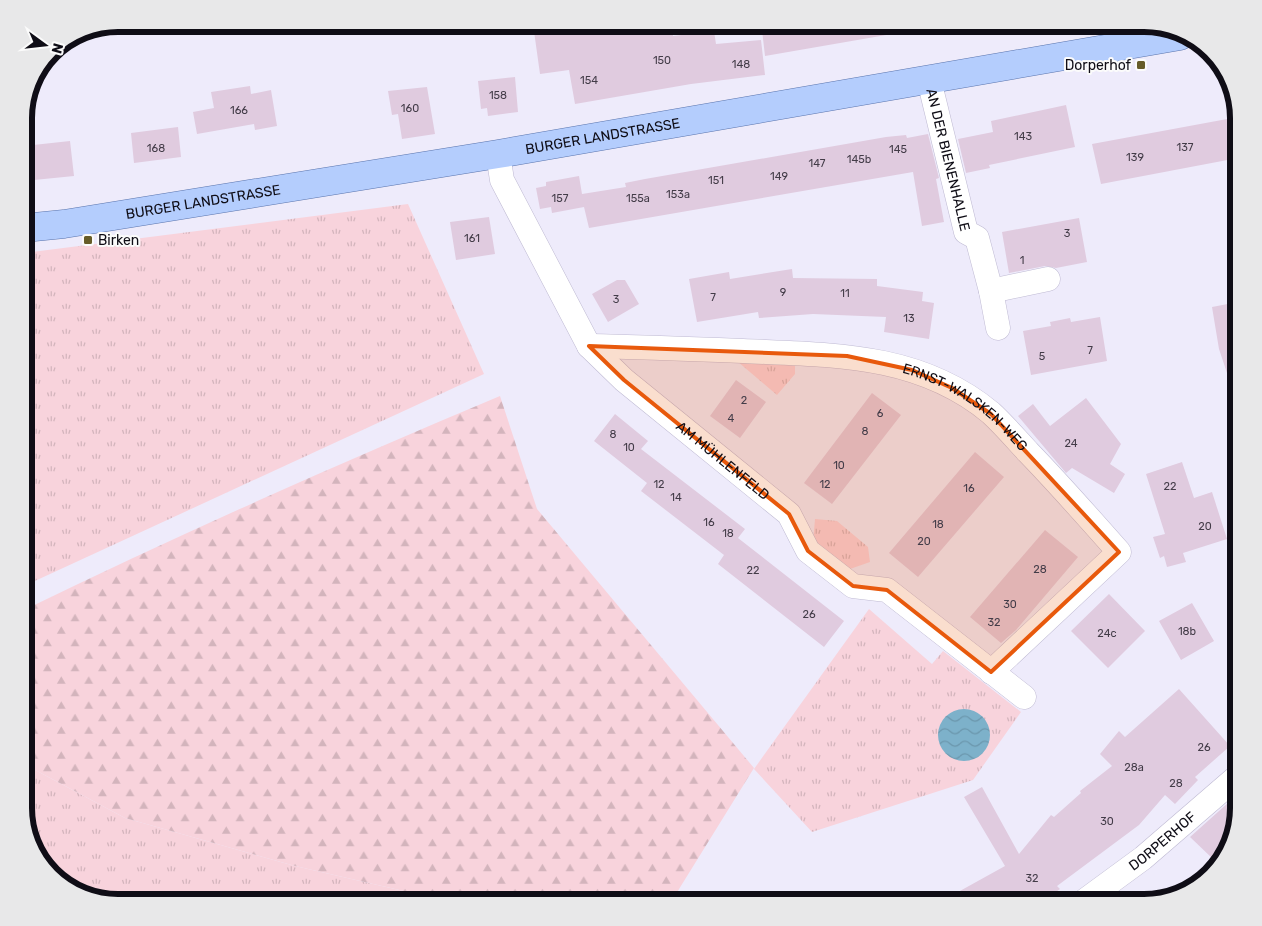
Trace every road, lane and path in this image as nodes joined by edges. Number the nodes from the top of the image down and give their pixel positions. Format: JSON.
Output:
{"nodes":[{"id":1,"x":1172,"y":37,"type":"edge"},
{"id":2,"x":929,"y":80,"type":"junction"},
{"id":3,"x":498,"y":154,"type":"junction"},
{"id":4,"x":33,"y":227,"type":"edge"},
{"id":5,"x":1048,"y":279,"type":"dead end"},
{"id":6,"x":991,"y":291,"type":"junction"},
{"id":7,"x":998,"y":328,"type":"dead end"},
{"id":8,"x":589,"y":346,"type":"junction"},
{"id":9,"x":991,"y":672,"type":"junction"},
{"id":10,"x":1024,"y":697,"type":"dead end"},
{"id":11,"x":1230,"y":783,"type":"edge"},
{"id":12,"x":1094,"y":894,"type":"edge"}],
"edges":[{"from":1,"to":2,"type":"main road","name":"BURGER LANDSTRASSE"},
{"from":2,"to":3,"type":"main road","name":"BURGER LANDSTRASSE"},
{"from":2,"to":6,"type":"street","name":"AN DER BIENENHALLE"},
{"from":3,"to":4,"type":"main road","name":"BURGER LANDSTRASSE"},
{"from":3,"to":8,"type":"street","name":"AM MÜHLENFELD"},
{"from":5,"to":6,"type":"street"},
{"from":6,"to":7,"type":"street","name":"AN DER BIENENHALLE"},
{"from":8,"to":9,"type":"street","name":"AM MÜHLENFELD"},
{"from":8,"to":9,"type":"street","name":"ERNST-WALSKEN-WEG"},
{"from":9,"to":10,"type":"street","name":"AM MÜHLENFELD"},
{"from":11,"to":12,"type":"street","name":"DORPERHOF"}]}
